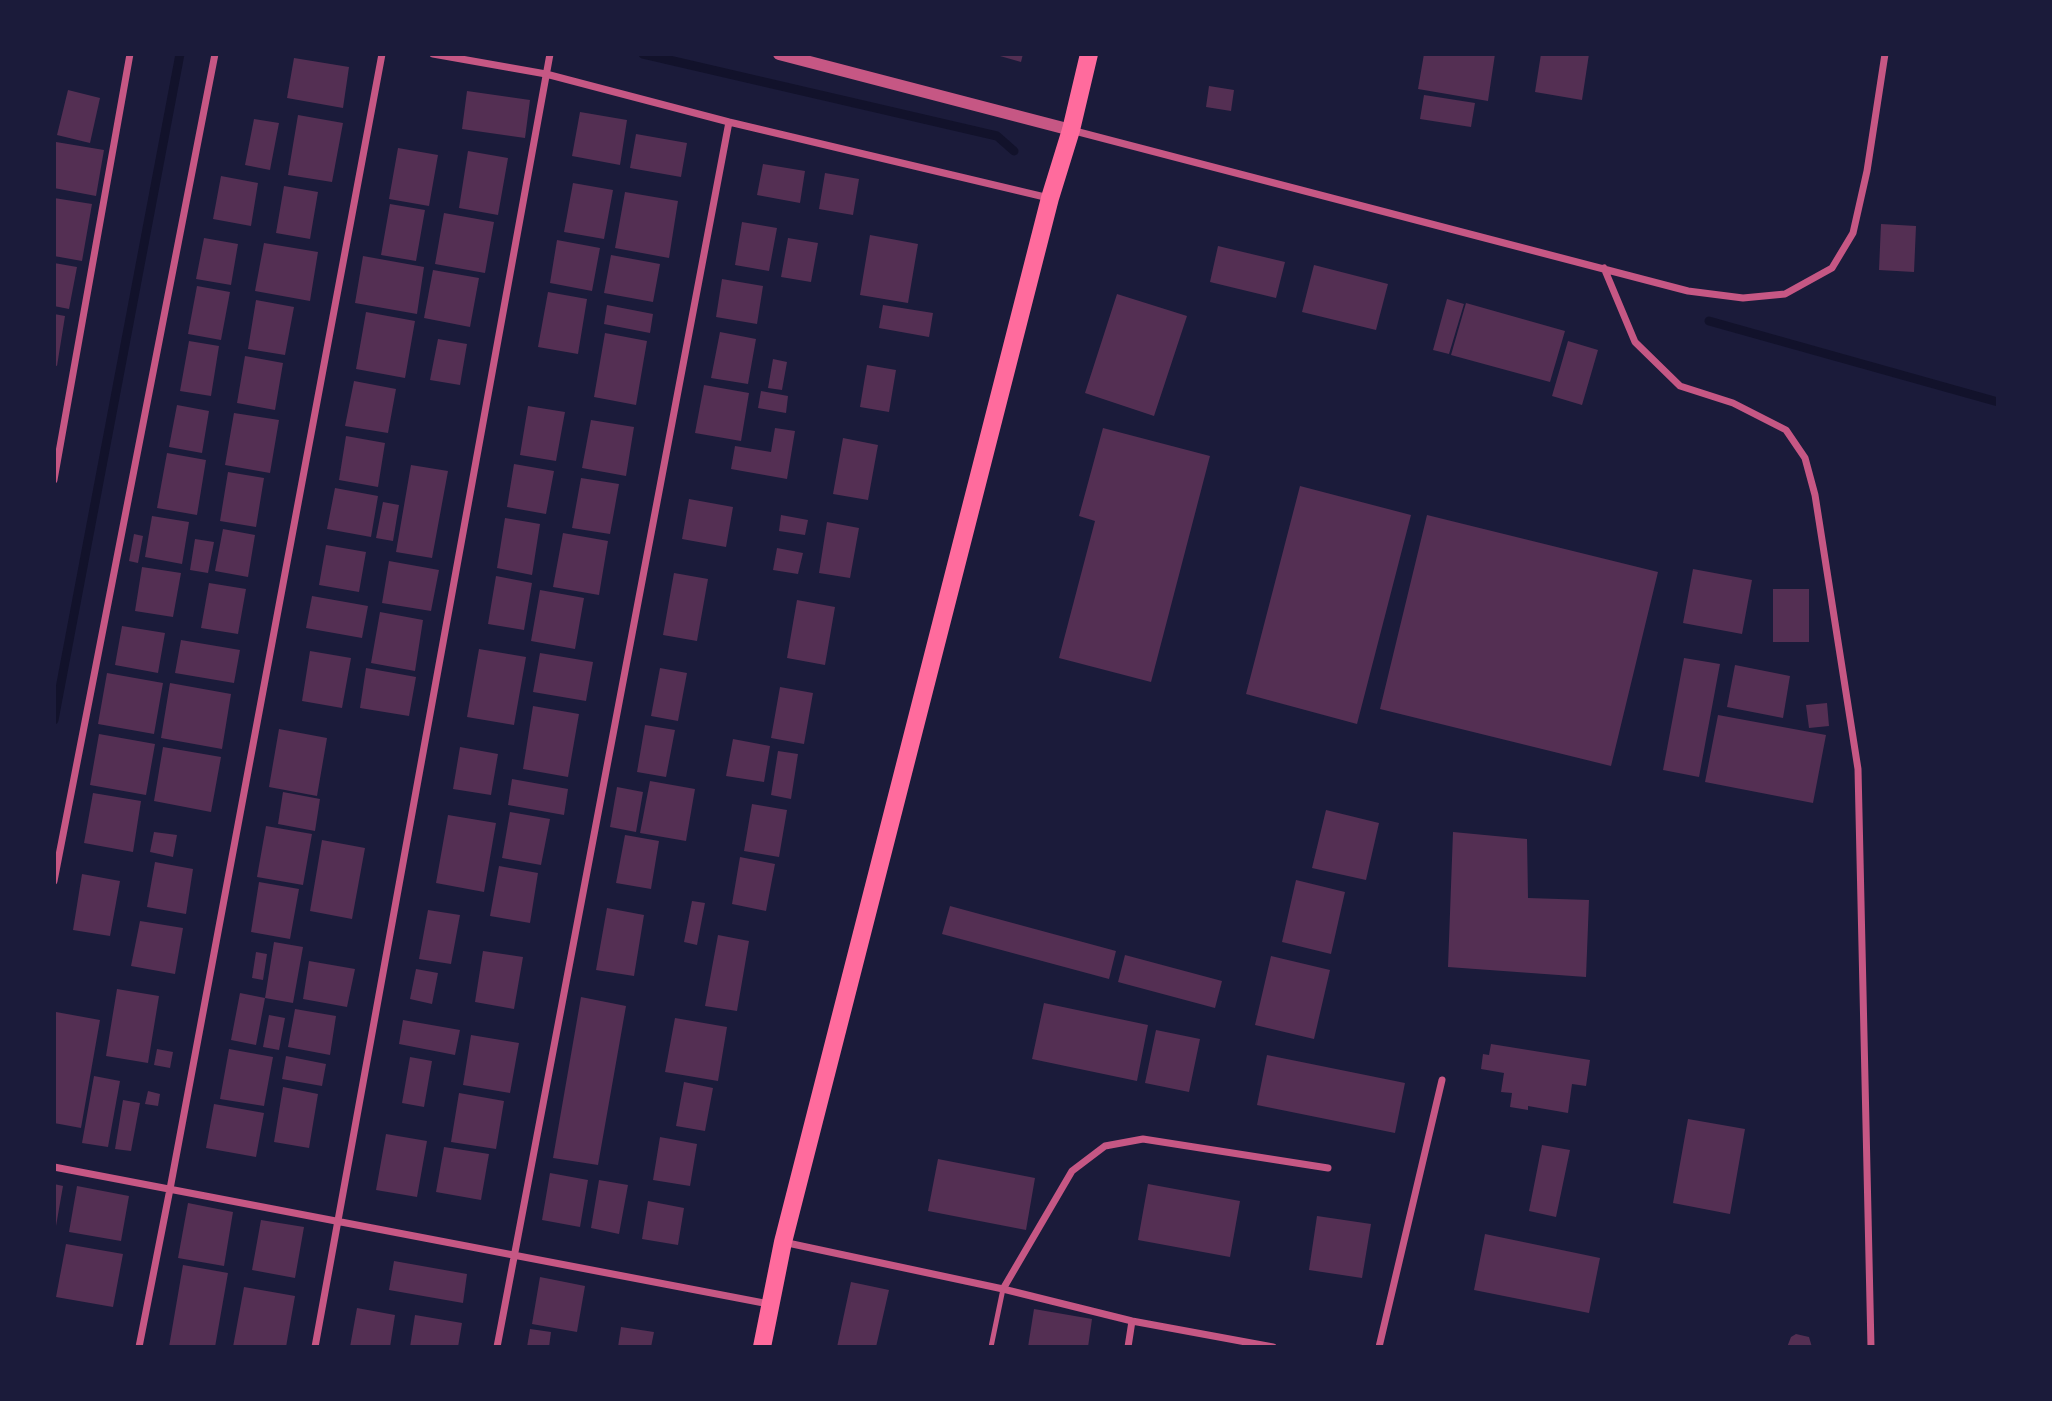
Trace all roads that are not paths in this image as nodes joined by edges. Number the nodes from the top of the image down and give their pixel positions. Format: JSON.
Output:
{"nodes":[{"id":1,"x":130,"y":54,"type":"edge"},
{"id":2,"x":215,"y":54,"type":"edge"},
{"id":3,"x":382,"y":54,"type":"edge"},
{"id":4,"x":433,"y":54,"type":"edge"},
{"id":5,"x":550,"y":54,"type":"edge"},
{"id":6,"x":779,"y":54,"type":"edge"},
{"id":7,"x":1089,"y":54,"type":"edge"},
{"id":8,"x":1885,"y":54,"type":"edge"},
{"id":9,"x":546,"y":74,"type":"junction"},
{"id":10,"x":729,"y":122,"type":"junction"},
{"id":11,"x":1071,"y":130,"type":"junction"},
{"id":12,"x":1050,"y":198,"type":"junction"},
{"id":13,"x":1604,"y":268,"type":"junction"},
{"id":14,"x":54,"y":480,"type":"edge"},
{"id":15,"x":54,"y":881,"type":"edge"},
{"id":16,"x":1442,"y":1080,"type":"dead end"},
{"id":17,"x":54,"y":1167,"type":"edge"},
{"id":18,"x":1328,"y":1168,"type":"dead end"},
{"id":19,"x":170,"y":1189,"type":"junction"},
{"id":20,"x":338,"y":1222,"type":"junction"},
{"id":21,"x":783,"y":1242,"type":"junction"},
{"id":22,"x":516,"y":1255,"type":"junction"},
{"id":23,"x":1003,"y":1289,"type":"junction"},
{"id":24,"x":769,"y":1304,"type":"junction"},
{"id":25,"x":1132,"y":1321,"type":"junction"},
{"id":26,"x":139,"y":1347,"type":"edge"},
{"id":27,"x":315,"y":1347,"type":"edge"},
{"id":28,"x":497,"y":1347,"type":"edge"},
{"id":29,"x":762,"y":1347,"type":"edge"},
{"id":30,"x":991,"y":1347,"type":"edge"},
{"id":31,"x":1128,"y":1347,"type":"edge"},
{"id":32,"x":1273,"y":1347,"type":"edge"},
{"id":33,"x":1380,"y":1347,"type":"edge"},
{"id":34,"x":1871,"y":1347,"type":"edge"}],
"edges":[{"from":1,"to":14,"type":"street"},
{"from":2,"to":15,"type":"street"},
{"from":3,"to":19,"type":"street"},
{"from":4,"to":9,"type":"street"},
{"from":5,"to":9,"type":"street"},
{"from":6,"to":11,"type":"street"},
{"from":7,"to":11,"type":"main road"},
{"from":8,"to":13,"type":"street"},
{"from":9,"to":10,"type":"street"},
{"from":9,"to":20,"type":"street"},
{"from":10,"to":12,"type":"street"},
{"from":10,"to":22,"type":"street"},
{"from":11,"to":12,"type":"main road"},
{"from":11,"to":13,"type":"street"},
{"from":12,"to":21,"type":"main road"},
{"from":13,"to":34,"type":"street"},
{"from":16,"to":33,"type":"street"},
{"from":17,"to":19,"type":"street"},
{"from":18,"to":23,"type":"street"},
{"from":19,"to":20,"type":"street"},
{"from":19,"to":26,"type":"street"},
{"from":20,"to":22,"type":"street"},
{"from":20,"to":27,"type":"street"},
{"from":21,"to":23,"type":"street"},
{"from":21,"to":24,"type":"main road"},
{"from":22,"to":24,"type":"street"},
{"from":22,"to":28,"type":"street"},
{"from":23,"to":25,"type":"street"},
{"from":23,"to":30,"type":"lane"},
{"from":24,"to":29,"type":"main road"},
{"from":25,"to":31,"type":"street"},
{"from":25,"to":32,"type":"street"}]}
